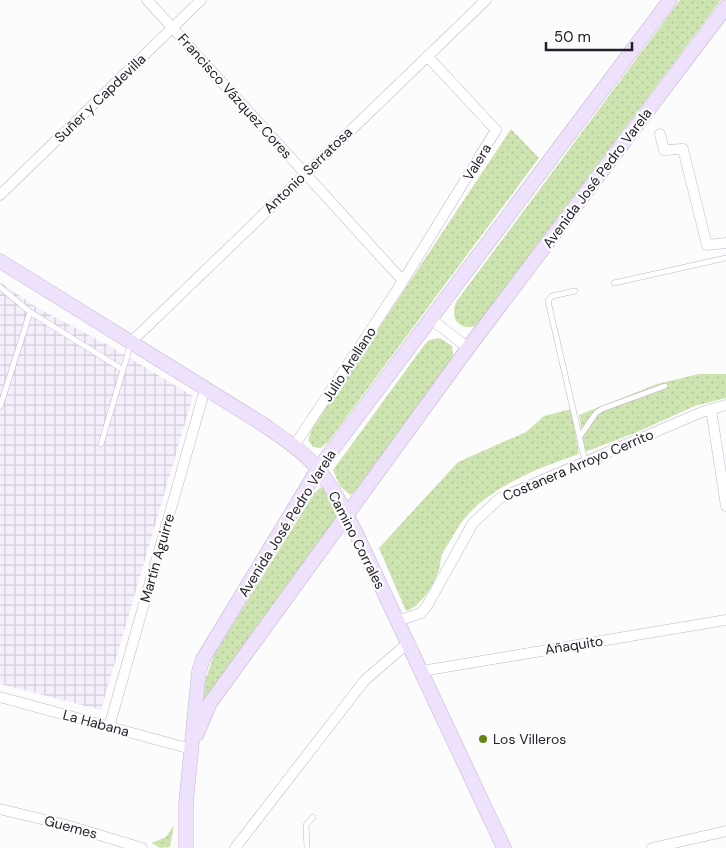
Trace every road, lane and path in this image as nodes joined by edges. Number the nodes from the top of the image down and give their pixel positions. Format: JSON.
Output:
{"nodes":[{"id":1,"x":146,"y":0,"type":"edge"},
{"id":2,"x":201,"y":0,"type":"edge"},
{"id":3,"x":486,"y":0,"type":"edge"},
{"id":4,"x":670,"y":0,"type":"edge"},
{"id":5,"x":726,"y":8,"type":"edge"},
{"id":6,"x":172,"y":27,"type":"junction"},
{"id":7,"x":427,"y":56,"type":"junction"},
{"id":8,"x":660,"y":134,"type":"dead end"},
{"id":9,"x":305,"y":173,"type":"junction"},
{"id":10,"x":0,"y":195,"type":"edge"},
{"id":11,"x":726,"y":242,"type":"edge"},
{"id":12,"x":726,"y":258,"type":"edge"},
{"id":13,"x":0,"y":261,"type":"edge"},
{"id":14,"x":403,"y":281,"type":"junction"},
{"id":15,"x":614,"y":283,"type":"dead end"},
{"id":16,"x":0,"y":287,"type":"edge"},
{"id":17,"x":574,"y":291,"type":"dead end"},
{"id":18,"x":30,"y":312,"type":"junction"},
{"id":19,"x":430,"y":318,"type":"junction"},
{"id":20,"x":131,"y":342,"type":"junction"},
{"id":21,"x":468,"y":348,"type":"junction"},
{"id":22,"x":122,"y":369,"type":"junction"},
{"id":23,"x":665,"y":386,"type":"dead end"},
{"id":24,"x":205,"y":389,"type":"junction"},
{"id":25,"x":726,"y":405,"type":"edge"},
{"id":26,"x":0,"y":407,"type":"edge"},
{"id":27,"x":711,"y":409,"type":"junction"},
{"id":28,"x":580,"y":436,"type":"junction"},
{"id":29,"x":100,"y":444,"type":"dead end"},
{"id":30,"x":294,"y":446,"type":"junction"},
{"id":31,"x":585,"y":462,"type":"junction"},
{"id":32,"x":318,"y":469,"type":"junction"},
{"id":33,"x":726,"y":506,"type":"edge"},
{"id":34,"x":346,"y":514,"type":"junction"},
{"id":35,"x":726,"y":620,"type":"edge"},
{"id":36,"x":398,"y":621,"type":"junction"},
{"id":37,"x":408,"y":643,"type":"junction"},
{"id":38,"x":422,"y":671,"type":"junction"},
{"id":39,"x":0,"y":697,"type":"edge"},
{"id":40,"x":109,"y":727,"type":"junction"},
{"id":41,"x":191,"y":749,"type":"junction"},
{"id":42,"x":0,"y":808,"type":"edge"},
{"id":43,"x":313,"y":817,"type":"dead end"},
{"id":44,"x":726,"y":831,"type":"edge"},
{"id":45,"x":142,"y":848,"type":"edge"},
{"id":46,"x":186,"y":848,"type":"edge"},
{"id":47,"x":235,"y":848,"type":"edge"},
{"id":48,"x":307,"y":848,"type":"edge"},
{"id":49,"x":504,"y":848,"type":"edge"},
{"id":50,"x":652,"y":848,"type":"edge"}],
"edges":[{"from":1,"to":6,"type":"street","name":"Francisco Vázquez Cores"},
{"from":2,"to":6,"type":"street","name":"Suñer y Capdevilla"},
{"from":3,"to":7,"type":"street","name":"Antonio Serratosa"},
{"from":4,"to":19,"type":"street","name":"Avenida José Pedro Varela"},
{"from":5,"to":21,"type":"street","name":"Avenida José Pedro Varela"},
{"from":6,"to":9,"type":"street","name":"Francisco Vázquez Cores"},
{"from":6,"to":10,"type":"street","name":"Suñer y Capdevilla"},
{"from":7,"to":9,"type":"street","name":"Antonio Serratosa"},
{"from":7,"to":14,"type":"street","name":"Valera"},
{"from":8,"to":11,"type":"street"},
{"from":9,"to":14,"type":"street","name":"Francisco Vázquez Cores"},
{"from":9,"to":20,"type":"street","name":"Antonio Serratosa"},
{"from":12,"to":15,"type":"lane"},
{"from":13,"to":20,"type":"street","name":"Camino Corrales"},
{"from":14,"to":30,"type":"street","name":"Julio Arellano"},
{"from":16,"to":18,"type":"lane"},
{"from":17,"to":28,"type":"lane"},
{"from":18,"to":22,"type":"lane"},
{"from":18,"to":26,"type":"lane"},
{"from":19,"to":21,"type":"street"},
{"from":19,"to":32,"type":"street","name":"Avenida José Pedro Varela"},
{"from":20,"to":22,"type":"lane"},
{"from":20,"to":24,"type":"street","name":"Camino Corrales"},
{"from":21,"to":34,"type":"street","name":"Avenida José Pedro Varela"},
{"from":22,"to":29,"type":"lane"},
{"from":23,"to":28,"type":"lane"},
{"from":24,"to":30,"type":"street","name":"Camino Corrales"},
{"from":24,"to":40,"type":"street","name":"Martín Aguirre"},
{"from":25,"to":27,"type":"street","name":"Costanera Arroyo Cerrito"},
{"from":27,"to":31,"type":"street","name":"Costanera Arroyo Cerrito"},
{"from":27,"to":33,"type":"street"},
{"from":28,"to":31,"type":"lane"},
{"from":30,"to":32,"type":"street","name":"Camino Corrales"},
{"from":31,"to":36,"type":"street","name":"Costanera Arroyo Cerrito"},
{"from":32,"to":34,"type":"street","name":"Camino Corrales"},
{"from":32,"to":41,"type":"street","name":"Avenida José Pedro Varela"},
{"from":34,"to":36,"type":"street","name":"Camino Corrales"},
{"from":34,"to":41,"type":"street","name":"Avenida José Pedro Varela"},
{"from":35,"to":38,"type":"street","name":"Añaquito"},
{"from":36,"to":37,"type":"street","name":"Camino Corrales"},
{"from":37,"to":38,"type":"street","name":"Camino Corrales"},
{"from":37,"to":47,"type":"street"},
{"from":38,"to":49,"type":"street","name":"Camino Corrales"},
{"from":39,"to":40,"type":"street","name":"La Habana"},
{"from":40,"to":41,"type":"street","name":"La Habana"},
{"from":41,"to":46,"type":"street","name":"Avenida José Pedro Varela"},
{"from":42,"to":45,"type":"street","name":"Guemes"},
{"from":43,"to":48,"type":"lane"},
{"from":44,"to":50,"type":"street"}]}
